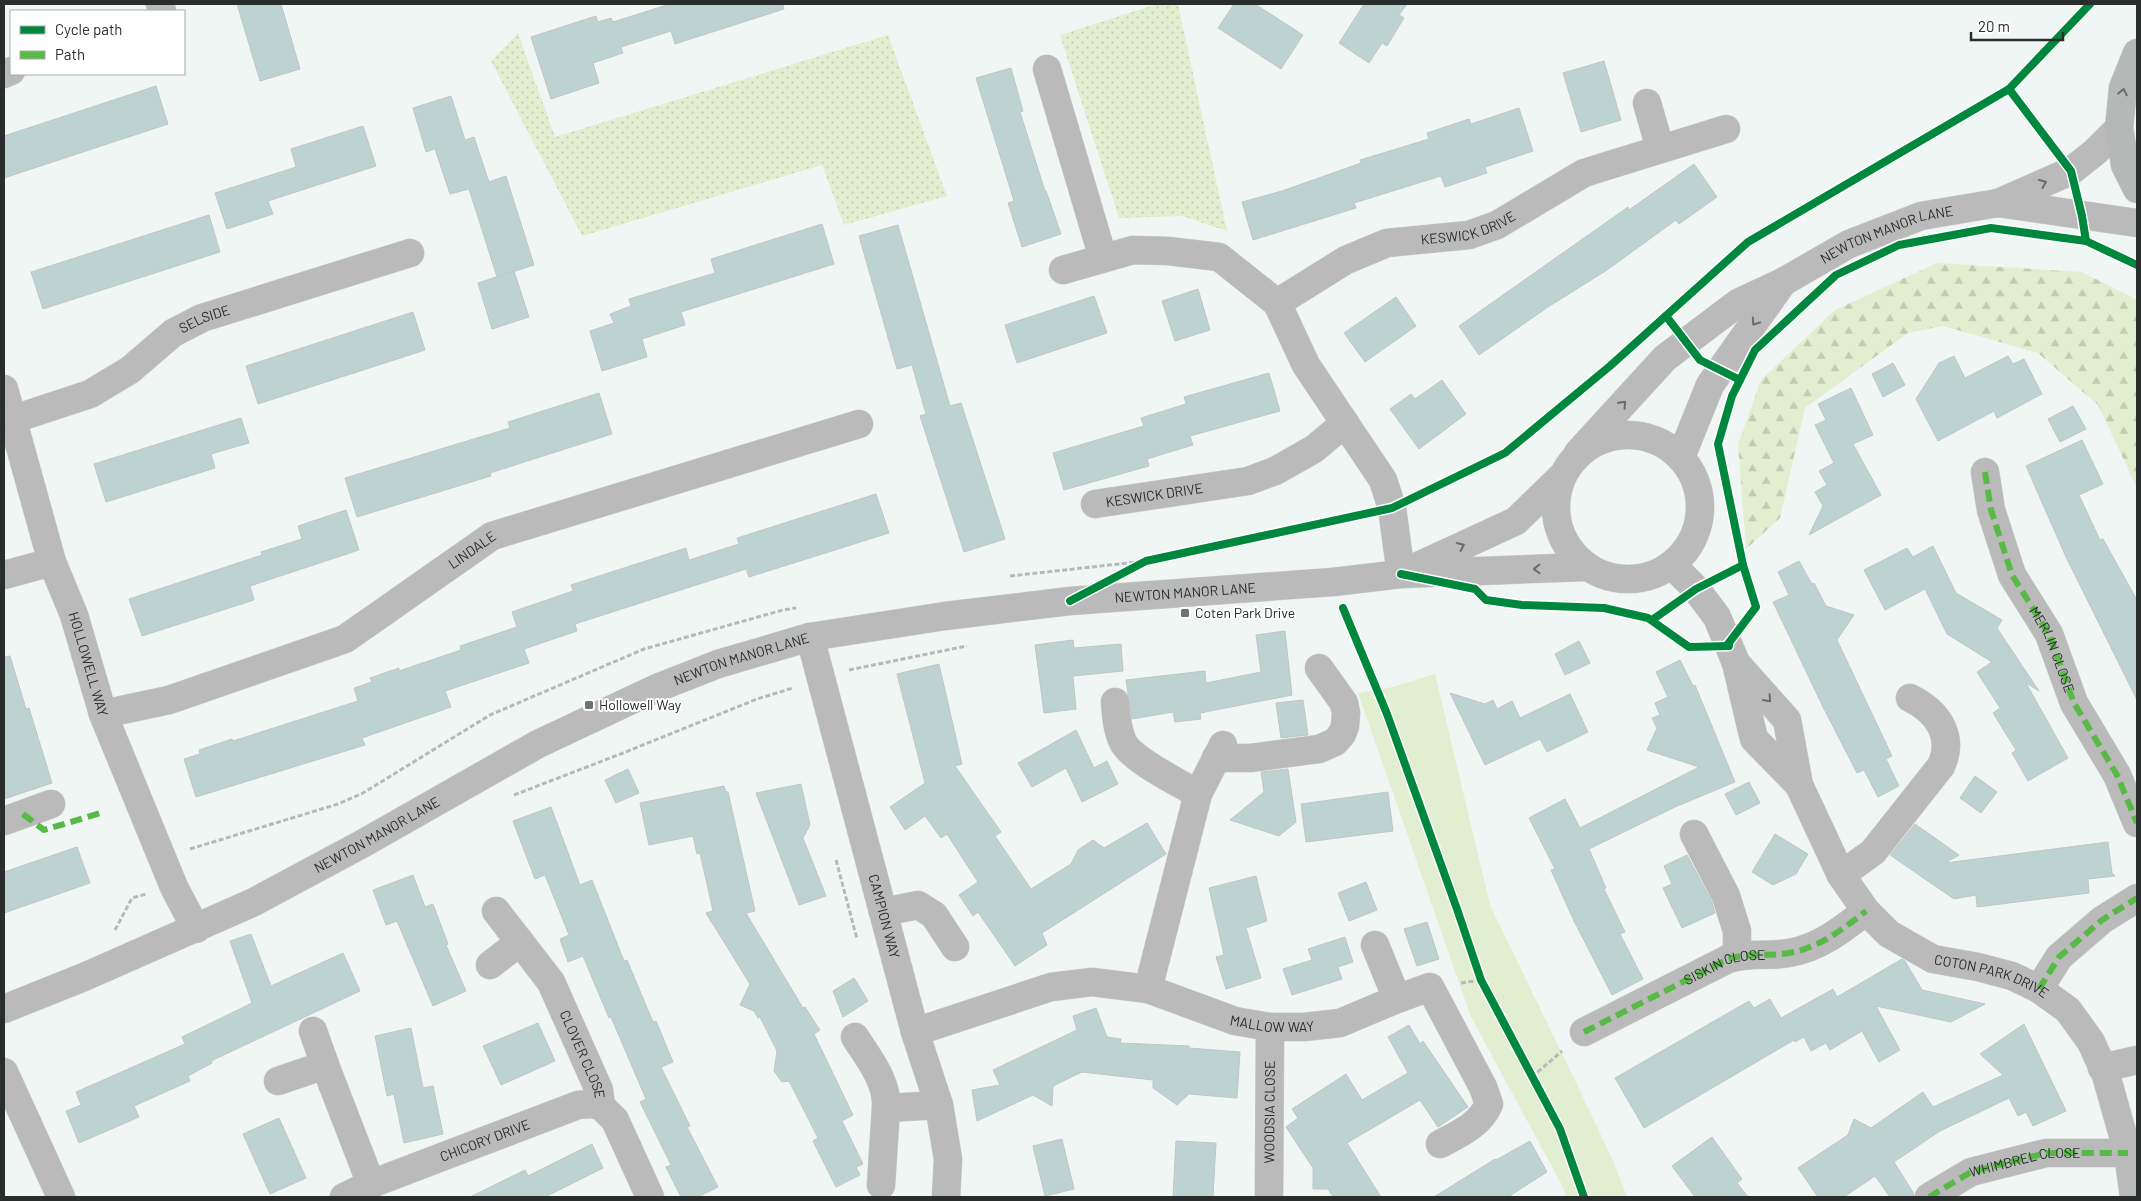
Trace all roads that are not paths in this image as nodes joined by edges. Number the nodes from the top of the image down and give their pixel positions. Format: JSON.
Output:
{"nodes":[{"id":1,"x":2137,"y":53,"type":"edge"},
{"id":2,"x":1047,"y":69,"type":"dead end"},
{"id":3,"x":1647,"y":103,"type":"dead end"},
{"id":4,"x":2119,"y":128,"type":"junction"},
{"id":5,"x":1726,"y":129,"type":"dead end"},
{"id":6,"x":1660,"y":148,"type":"junction"},
{"id":7,"x":2137,"y":189,"type":"edge"},
{"id":8,"x":1998,"y":203,"type":"junction"},
{"id":9,"x":2137,"y":223,"type":"edge"},
{"id":10,"x":410,"y":253,"type":"dead end"},
{"id":11,"x":1103,"y":258,"type":"junction"},
{"id":12,"x":1063,"y":270,"type":"dead end"},
{"id":13,"x":1783,"y":282,"type":"junction"},
{"id":14,"x":1277,"y":303,"type":"junction"},
{"id":15,"x":4,"y":389,"type":"edge"},
{"id":16,"x":14,"y":419,"type":"junction"},
{"id":17,"x":1345,"y":423,"type":"junction"},
{"id":18,"x":859,"y":424,"type":"dead end"},
{"id":19,"x":1578,"y":453,"type":"junction"},
{"id":20,"x":1681,"y":457,"type":"junction"},
{"id":21,"x":1985,"y":472,"type":"dead end"},
{"id":22,"x":1560,"y":478,"type":"junction"},
{"id":23,"x":1095,"y":504,"type":"dead end"},
{"id":24,"x":52,"y":562,"type":"junction"},
{"id":25,"x":1672,"y":565,"type":"junction"},
{"id":26,"x":1586,"y":567,"type":"junction"},
{"id":27,"x":1401,"y":574,"type":"junction"},
{"id":28,"x":4,"y":575,"type":"edge"},
{"id":29,"x":810,"y":637,"type":"junction"},
{"id":30,"x":1736,"y":663,"type":"junction"},
{"id":31,"x":1319,"y":668,"type":"dead end"},
{"id":32,"x":1910,"y":698,"type":"dead end"},
{"id":33,"x":1115,"y":702,"type":"dead end"},
{"id":34,"x":103,"y":714,"type":"junction"},
{"id":35,"x":1799,"y":786,"type":"junction"},
{"id":36,"x":1198,"y":794,"type":"junction"},
{"id":37,"x":50,"y":804,"type":"dead end"},
{"id":38,"x":4,"y":821,"type":"edge"},
{"id":39,"x":2137,"y":823,"type":"edge"},
{"id":40,"x":1694,"y":834,"type":"dead end"},
{"id":41,"x":1841,"y":875,"type":"junction"},
{"id":42,"x":2137,"y":898,"type":"edge"},
{"id":43,"x":496,"y":911,"type":"dead end"},
{"id":44,"x":1866,"y":911,"type":"junction"},
{"id":45,"x":883,"y":912,"type":"junction"},
{"id":46,"x":196,"y":929,"type":"junction"},
{"id":47,"x":520,"y":942,"type":"junction"},
{"id":48,"x":1376,"y":945,"type":"dead end"},
{"id":49,"x":955,"y":947,"type":"dead end"},
{"id":50,"x":1737,"y":956,"type":"junction"},
{"id":51,"x":490,"y":965,"type":"dead end"},
{"id":52,"x":1148,"y":989,"type":"junction"},
{"id":53,"x":2039,"y":989,"type":"junction"},
{"id":54,"x":1397,"y":999,"type":"junction"},
{"id":55,"x":4,"y":1009,"type":"edge"},
{"id":56,"x":1270,"y":1027,"type":"junction"},
{"id":57,"x":313,"y":1031,"type":"dead end"},
{"id":58,"x":915,"y":1032,"type":"junction"},
{"id":59,"x":1584,"y":1032,"type":"road end"},
{"id":60,"x":855,"y":1037,"type":"dead end"},
{"id":61,"x":2137,"y":1060,"type":"edge"},
{"id":62,"x":325,"y":1065,"type":"junction"},
{"id":63,"x":2102,"y":1068,"type":"junction"},
{"id":64,"x":4,"y":1072,"type":"edge"},
{"id":65,"x":278,"y":1081,"type":"dead end"},
{"id":66,"x":939,"y":1105,"type":"junction"},
{"id":67,"x":601,"y":1106,"type":"junction"},
{"id":68,"x":886,"y":1108,"type":"junction"},
{"id":69,"x":1440,"y":1144,"type":"dead end"},
{"id":70,"x":2128,"y":1154,"type":"junction"},
{"id":71,"x":372,"y":1184,"type":"junction"},
{"id":72,"x":881,"y":1185,"type":"dead end"},
{"id":73,"x":61,"y":1197,"type":"edge"},
{"id":74,"x":344,"y":1197,"type":"edge"},
{"id":75,"x":650,"y":1197,"type":"edge"},
{"id":76,"x":946,"y":1197,"type":"edge"},
{"id":77,"x":1269,"y":1197,"type":"edge"},
{"id":78,"x":1928,"y":1197,"type":"edge"},
{"id":79,"x":2134,"y":1197,"type":"edge"}],
"edges":[{"from":4,"to":1,"type":"highway","one_way":true},
{"from":2,"to":11,"type":"street"},
{"from":3,"to":6,"type":"street"},
{"from":4,"to":7,"type":"highway"},
{"from":8,"to":4,"type":"street","name":"NEWTON MANOR LANE","one_way":true},
{"from":5,"to":6,"type":"street","name":"KESWICK DRIVE"},
{"from":6,"to":14,"type":"street","name":"KESWICK DRIVE"},
{"from":8,"to":9,"type":"street","name":"NEWTON MANOR LANE"},
{"from":8,"to":13,"type":"street","name":"NEWTON MANOR LANE"},
{"from":10,"to":16,"type":"street","name":"SELSIDE"},
{"from":11,"to":12,"type":"street"},
{"from":11,"to":14,"type":"street"},
{"from":19,"to":13,"type":"street","name":"NEWTON MANOR LANE","one_way":true},
{"from":13,"to":20,"type":"street","name":"NEWTON MANOR LANE","one_way":true},
{"from":14,"to":17,"type":"street"},
{"from":15,"to":16,"type":"street","name":"HOLLOWELL WAY"},
{"from":16,"to":24,"type":"street","name":"HOLLOWELL WAY"},
{"from":17,"to":23,"type":"street","name":"KESWICK DRIVE"},
{"from":17,"to":27,"type":"street"},
{"from":18,"to":34,"type":"street","name":"LINDALE"},
{"from":19,"to":20,"type":"street"},
{"from":19,"to":22,"type":"street"},
{"from":20,"to":25,"type":"street"},
{"from":21,"to":39,"type":"street","name":"MERLIN CLOSE"},
{"from":22,"to":26,"type":"street"},
{"from":27,"to":22,"type":"street","name":"NEWTON MANOR LANE","one_way":true},
{"from":24,"to":28,"type":"street"},
{"from":24,"to":34,"type":"street","name":"HOLLOWELL WAY"},
{"from":25,"to":26,"type":"street"},
{"from":25,"to":30,"type":"street","name":"COTON PARK DRIVE"},
{"from":26,"to":27,"type":"street","name":"NEWTON MANOR LANE","one_way":true},
{"from":27,"to":29,"type":"street","name":"NEWTON MANOR LANE"},
{"from":29,"to":45,"type":"street","name":"CAMPION WAY"},
{"from":29,"to":46,"type":"street","name":"NEWTON MANOR LANE"},
{"from":30,"to":35,"type":"street","name":"COTON PARK DRIVE"},
{"from":30,"to":35,"type":"street","name":"COTON PARK DRIVE","one_way":true},
{"from":31,"to":36,"type":"street"},
{"from":32,"to":41,"type":"street"},
{"from":33,"to":36,"type":"street"},
{"from":34,"to":46,"type":"street","name":"HOLLOWELL WAY"},
{"from":35,"to":41,"type":"street","name":"COTON PARK DRIVE"},
{"from":36,"to":52,"type":"street"},
{"from":37,"to":38,"type":"street"},
{"from":40,"to":50,"type":"street"},
{"from":41,"to":44,"type":"street","name":"COTON PARK DRIVE"},
{"from":42,"to":53,"type":"street"},
{"from":43,"to":47,"type":"street","name":"CLOVER CLOSE"},
{"from":44,"to":50,"type":"street","name":"SISKIN CLOSE"},
{"from":44,"to":53,"type":"street","name":"COTON PARK DRIVE"},
{"from":45,"to":49,"type":"street"},
{"from":45,"to":58,"type":"street","name":"CAMPION WAY"},
{"from":46,"to":55,"type":"street","name":"NEWTON MANOR LANE"},
{"from":47,"to":51,"type":"street"},
{"from":47,"to":67,"type":"street","name":"CLOVER CLOSE"},
{"from":48,"to":54,"type":"street"},
{"from":50,"to":59,"type":"street","name":"SISKIN CLOSE"},
{"from":52,"to":56,"type":"street","name":"MALLOW WAY"},
{"from":52,"to":58,"type":"street","name":"MALLOW WAY"},
{"from":53,"to":63,"type":"street","name":"COTON PARK DRIVE"},
{"from":54,"to":56,"type":"street","name":"MALLOW WAY"},
{"from":54,"to":69,"type":"street","name":"MALLOW WAY"},
{"from":56,"to":77,"type":"street","name":"WOODSIA CLOSE"},
{"from":57,"to":62,"type":"street"},
{"from":58,"to":66,"type":"street","name":"CAMPION WAY"},
{"from":60,"to":68,"type":"street"},
{"from":61,"to":63,"type":"street"},
{"from":62,"to":65,"type":"street"},
{"from":62,"to":71,"type":"street"},
{"from":63,"to":70,"type":"street","name":"COTON PARK DRIVE"},
{"from":64,"to":73,"type":"street"},
{"from":66,"to":68,"type":"street"},
{"from":66,"to":76,"type":"street","name":"CAMPION WAY"},
{"from":67,"to":71,"type":"street","name":"CHICORY DRIVE"},
{"from":67,"to":75,"type":"street","name":"CLOVER CLOSE"},
{"from":68,"to":72,"type":"street"},
{"from":70,"to":78,"type":"street","name":"WHIMBREL CLOSE"},
{"from":70,"to":79,"type":"street","name":"COTON PARK DRIVE"},
{"from":71,"to":74,"type":"street","name":"CHICORY DRIVE"}]}
